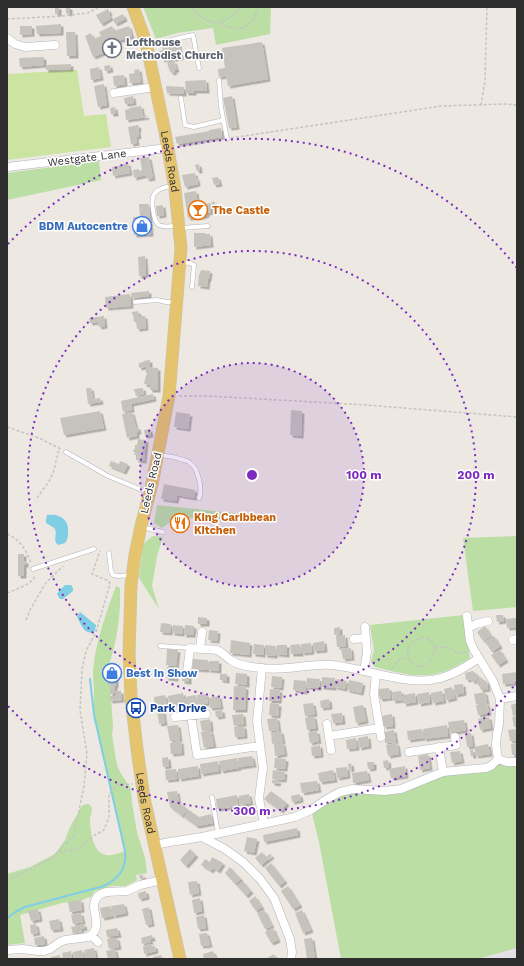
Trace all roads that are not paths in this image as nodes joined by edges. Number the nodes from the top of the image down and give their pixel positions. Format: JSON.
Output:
{"nodes":[{"id":1,"x":133,"y":7,"type":"edge"},
{"id":2,"x":7,"y":38,"type":"edge"},
{"id":3,"x":55,"y":45,"type":"dead end"},
{"id":4,"x":146,"y":45,"type":"junction"},
{"id":5,"x":199,"y":68,"type":"dead end"},
{"id":6,"x":219,"y":80,"type":"dead end"},
{"id":7,"x":155,"y":87,"type":"junction"},
{"id":8,"x":114,"y":93,"type":"dead end"},
{"id":9,"x":180,"y":98,"type":"dead end"},
{"id":10,"x":223,"y":120,"type":"junction"},
{"id":11,"x":227,"y":139,"type":"road end"},
{"id":12,"x":168,"y":148,"type":"junction"},
{"id":13,"x":7,"y":167,"type":"edge"},
{"id":14,"x":174,"y":185,"type":"junction"},
{"id":15,"x":208,"y":226,"type":"dead end"},
{"id":16,"x":179,"y":227,"type":"junction"},
{"id":17,"x":180,"y":262,"type":"junction"},
{"id":18,"x":192,"y":286,"type":"dead end"},
{"id":19,"x":135,"y":302,"type":"dead end"},
{"id":20,"x":177,"y":302,"type":"junction"},
{"id":21,"x":66,"y":452,"type":"road end"},
{"id":22,"x":157,"y":455,"type":"junction"},
{"id":23,"x":150,"y":493,"type":"junction"},
{"id":24,"x":199,"y":498,"type":"dead end"},
{"id":25,"x":141,"y":526,"type":"junction"},
{"id":26,"x":163,"y":532,"type":"dead end"},
{"id":27,"x":94,"y":549,"type":"dead end"},
{"id":28,"x":109,"y":553,"type":"dead end"},
{"id":29,"x":33,"y":569,"type":"road end"},
{"id":30,"x":132,"y":574,"type":"junction"},
{"id":31,"x":467,"y":616,"type":"dead end"},
{"id":32,"x":488,"y":621,"type":"dead end"},
{"id":33,"x":365,"y":627,"type":"dead end"},
{"id":34,"x":469,"y":628,"type":"junction"},
{"id":35,"x":202,"y":632,"type":"dead end"},
{"id":36,"x":366,"y":638,"type":"junction"},
{"id":37,"x":354,"y":639,"type":"dead end"},
{"id":38,"x":160,"y":646,"type":"dead end"},
{"id":39,"x":190,"y":648,"type":"junction"},
{"id":40,"x":200,"y":649,"type":"junction"},
{"id":41,"x":479,"y":658,"type":"junction"},
{"id":42,"x":262,"y":668,"type":"junction"},
{"id":43,"x":364,"y":671,"type":"junction"},
{"id":44,"x":187,"y":672,"type":"dead end"},
{"id":45,"x":376,"y":674,"type":"junction"},
{"id":46,"x":517,"y":696,"type":"edge"},
{"id":47,"x":500,"y":699,"type":"junction"},
{"id":48,"x":206,"y":714,"type":"dead end"},
{"id":49,"x":191,"y":715,"type":"junction"},
{"id":50,"x":175,"y":717,"type":"dead end"},
{"id":51,"x":327,"y":724,"type":"dead end"},
{"id":52,"x":380,"y":728,"type":"junction"},
{"id":53,"x":329,"y":736,"type":"junction"},
{"id":54,"x":381,"y":737,"type":"dead end"},
{"id":55,"x":455,"y":737,"type":"dead end"},
{"id":56,"x":260,"y":746,"type":"junction"},
{"id":57,"x":439,"y":747,"type":"junction"},
{"id":58,"x":331,"y":750,"type":"dead end"},
{"id":59,"x":409,"y":752,"type":"dead end"},
{"id":60,"x":498,"y":759,"type":"junction"},
{"id":61,"x":517,"y":762,"type":"edge"},
{"id":62,"x":443,"y":772,"type":"junction"},
{"id":63,"x":212,"y":797,"type":"dead end"},
{"id":64,"x":264,"y":823,"type":"junction"},
{"id":65,"x":218,"y":833,"type":"junction"},
{"id":66,"x":202,"y":837,"type":"junction"},
{"id":67,"x":154,"y":845,"type":"junction"},
{"id":68,"x":162,"y":880,"type":"junction"},
{"id":69,"x":91,"y":936,"type":"junction"},
{"id":70,"x":98,"y":942,"type":"dead end"},
{"id":71,"x":7,"y":950,"type":"edge"},
{"id":72,"x":7,"y":955,"type":"edge"},
{"id":73,"x":7,"y":959,"type":"edge"},
{"id":74,"x":180,"y":959,"type":"edge"},
{"id":75,"x":291,"y":959,"type":"edge"}],
"edges":[{"from":1,"to":4,"type":"main road","name":"Leeds Road"},
{"from":2,"to":3,"type":"street"},
{"from":4,"to":5,"type":"lane"},
{"from":4,"to":7,"type":"main road","name":"Leeds Road"},
{"from":6,"to":10,"type":"lane"},
{"from":7,"to":8,"type":"street"},
{"from":7,"to":12,"type":"main road","name":"Leeds Road"},
{"from":9,"to":10,"type":"lane"},
{"from":10,"to":11,"type":"lane"},
{"from":12,"to":13,"type":"street","name":"Westgate Lane"},
{"from":12,"to":14,"type":"main road","name":"Leeds Road"},
{"from":14,"to":16,"type":"main road","name":"Leeds Road"},
{"from":14,"to":16,"type":"lane"},
{"from":15,"to":16,"type":"lane"},
{"from":16,"to":17,"type":"main road","name":"Leeds Road"},
{"from":17,"to":18,"type":"lane"},
{"from":17,"to":20,"type":"main road","name":"Leeds Road"},
{"from":19,"to":20,"type":"lane"},
{"from":20,"to":22,"type":"main road","name":"Leeds Road"},
{"from":21,"to":23,"type":"lane"},
{"from":22,"to":23,"type":"main road","name":"Leeds Road"},
{"from":22,"to":24,"type":"lane"},
{"from":23,"to":25,"type":"main road","name":"Leeds Road"},
{"from":25,"to":26,"type":"lane"},
{"from":25,"to":30,"type":"main road","name":"Leeds Road"},
{"from":27,"to":29,"type":"lane"},
{"from":28,"to":30,"type":"lane"},
{"from":30,"to":67,"type":"main road","name":"Leeds Road"},
{"from":31,"to":34,"type":"street"},
{"from":32,"to":34,"type":"street"},
{"from":33,"to":36,"type":"street"},
{"from":34,"to":41,"type":"street"},
{"from":35,"to":40,"type":"street"},
{"from":36,"to":37,"type":"street"},
{"from":36,"to":43,"type":"street"},
{"from":38,"to":39,"type":"lane"},
{"from":39,"to":40,"type":"street"},
{"from":39,"to":44,"type":"street"},
{"from":40,"to":42,"type":"street"},
{"from":41,"to":45,"type":"street"},
{"from":41,"to":47,"type":"street"},
{"from":42,"to":43,"type":"street"},
{"from":42,"to":56,"type":"street"},
{"from":43,"to":45,"type":"street"},
{"from":45,"to":52,"type":"street"},
{"from":46,"to":47,"type":"street"},
{"from":47,"to":60,"type":"street"},
{"from":48,"to":49,"type":"street"},
{"from":49,"to":50,"type":"street"},
{"from":49,"to":56,"type":"street"},
{"from":51,"to":53,"type":"street"},
{"from":52,"to":53,"type":"street"},
{"from":52,"to":54,"type":"street"},
{"from":53,"to":58,"type":"street"},
{"from":55,"to":57,"type":"street"},
{"from":56,"to":64,"type":"street"},
{"from":57,"to":59,"type":"street"},
{"from":57,"to":62,"type":"street"},
{"from":60,"to":61,"type":"street"},
{"from":60,"to":62,"type":"street"},
{"from":62,"to":64,"type":"street"},
{"from":63,"to":65,"type":"lane"},
{"from":64,"to":65,"type":"street"},
{"from":65,"to":66,"type":"street"},
{"from":66,"to":67,"type":"street"},
{"from":66,"to":75,"type":"street"},
{"from":67,"to":68,"type":"main road","name":"Leeds Road"},
{"from":68,"to":69,"type":"street"},
{"from":68,"to":74,"type":"main road","name":"Leeds Road"},
{"from":69,"to":70,"type":"street"},
{"from":69,"to":71,"type":"street"},
{"from":72,"to":73,"type":"street"}]}
